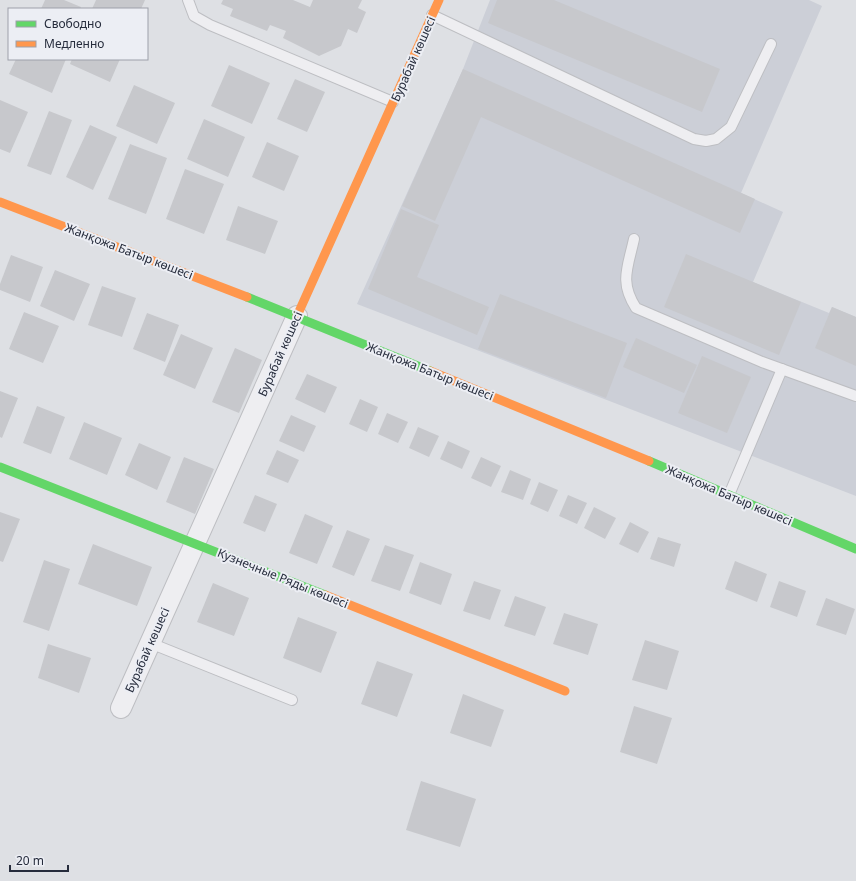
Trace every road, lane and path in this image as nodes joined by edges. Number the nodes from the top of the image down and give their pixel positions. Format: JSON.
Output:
{"nodes":[{"id":1,"x":188,"y":0,"type":"edge"},
{"id":2,"x":439,"y":0,"type":"edge"},
{"id":3,"x":432,"y":15,"type":"junction"},
{"id":4,"x":771,"y":44,"type":"dead end"},
{"id":5,"x":393,"y":102,"type":"junction"},
{"id":6,"x":0,"y":202,"type":"edge"},
{"id":7,"x":634,"y":239,"type":"dead end"},
{"id":8,"x":297,"y":316,"type":"junction"},
{"id":9,"x":782,"y":369,"type":"junction"},
{"id":10,"x":856,"y":396,"type":"edge"},
{"id":11,"x":0,"y":467,"type":"edge"},
{"id":12,"x":729,"y":495,"type":"junction"},
{"id":13,"x":195,"y":542,"type":"junction"},
{"id":14,"x":856,"y":548,"type":"edge"},
{"id":15,"x":150,"y":643,"type":"junction"},
{"id":16,"x":565,"y":691,"type":"dead end"},
{"id":17,"x":292,"y":700,"type":"dead end"},
{"id":18,"x":121,"y":708,"type":"dead end"}],
"edges":[{"from":1,"to":5,"type":"lane"},
{"from":2,"to":3,"type":"street","name":"Бурабай көшесі"},
{"from":3,"to":4,"type":"lane"},
{"from":3,"to":5,"type":"street","name":"Бурабай көшесі"},
{"from":5,"to":8,"type":"street","name":"Бурабай көшесі"},
{"from":6,"to":8,"type":"street","name":"Жанқожа Батыр көшесі"},
{"from":7,"to":9,"type":"lane"},
{"from":8,"to":12,"type":"street","name":"Жанқожа Батыр көшесі"},
{"from":8,"to":13,"type":"street","name":"Бурабай көшесі"},
{"from":9,"to":10,"type":"lane"},
{"from":9,"to":12,"type":"lane"},
{"from":11,"to":13,"type":"street","name":"Кузнечные Ряды көшесі"},
{"from":12,"to":14,"type":"street","name":"Жанқожа Батыр көшесі"},
{"from":13,"to":15,"type":"street","name":"Бурабай көшесі"},
{"from":13,"to":16,"type":"street","name":"Кузнечные Ряды көшесі"},
{"from":15,"to":17,"type":"lane"},
{"from":15,"to":18,"type":"street","name":"Бурабай көшесі"}]}
